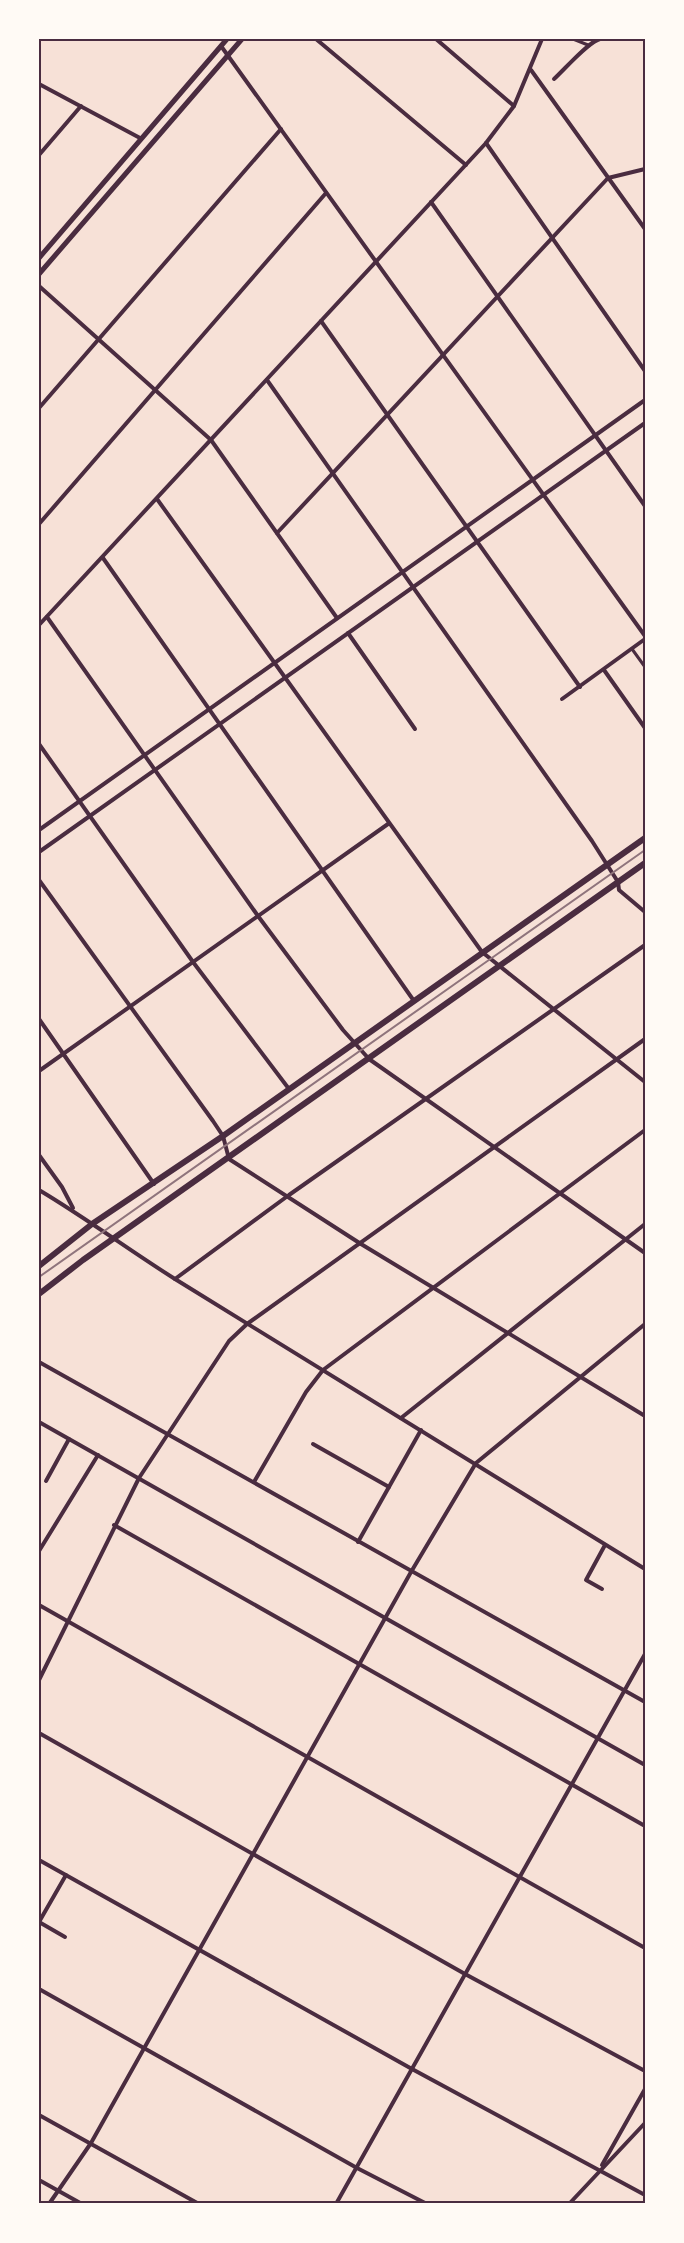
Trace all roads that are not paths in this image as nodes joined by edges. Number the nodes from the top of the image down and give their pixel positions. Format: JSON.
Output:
{"nodes":[{"id":1,"x":227,"y":39,"type":"edge"},
{"id":2,"x":242,"y":39,"type":"edge"},
{"id":3,"x":316,"y":39,"type":"edge"},
{"id":4,"x":436,"y":39,"type":"edge"},
{"id":5,"x":542,"y":39,"type":"edge"},
{"id":6,"x":573,"y":39,"type":"edge"},
{"id":7,"x":600,"y":39,"type":"edge"},
{"id":8,"x":588,"y":45,"type":"junction"},
{"id":9,"x":221,"y":46,"type":"junction"},
{"id":10,"x":229,"y":54,"type":"junction"},
{"id":11,"x":531,"y":70,"type":"junction"},
{"id":12,"x":554,"y":79,"type":"dead end"},
{"id":13,"x":39,"y":84,"type":"edge"},
{"id":14,"x":81,"y":106,"type":"junction"},
{"id":15,"x":514,"y":106,"type":"junction"},
{"id":16,"x":281,"y":129,"type":"junction"},
{"id":17,"x":140,"y":138,"type":"junction"},
{"id":18,"x":486,"y":143,"type":"junction"},
{"id":19,"x":39,"y":155,"type":"edge"},
{"id":20,"x":466,"y":165,"type":"junction"},
{"id":21,"x":645,"y":169,"type":"edge"},
{"id":22,"x":608,"y":178,"type":"junction"},
{"id":23,"x":326,"y":193,"type":"junction"},
{"id":24,"x":431,"y":202,"type":"junction"},
{"id":25,"x":645,"y":229,"type":"edge"},
{"id":26,"x":552,"y":239,"type":"junction"},
{"id":27,"x":39,"y":258,"type":"edge"},
{"id":28,"x":374,"y":262,"type":"junction"},
{"id":29,"x":39,"y":274,"type":"edge"},
{"id":30,"x":39,"y":286,"type":"edge"},
{"id":31,"x":497,"y":298,"type":"junction"},
{"id":32,"x":321,"y":321,"type":"junction"},
{"id":33,"x":98,"y":339,"type":"junction"},
{"id":34,"x":443,"y":357,"type":"junction"},
{"id":35,"x":645,"y":371,"type":"edge"},
{"id":36,"x":267,"y":380,"type":"junction"},
{"id":37,"x":155,"y":390,"type":"junction"},
{"id":38,"x":645,"y":400,"type":"edge"},
{"id":39,"x":39,"y":408,"type":"edge"},
{"id":40,"x":388,"y":416,"type":"junction"},
{"id":41,"x":645,"y":423,"type":"edge"},
{"id":42,"x":595,"y":435,"type":"junction"},
{"id":43,"x":211,"y":440,"type":"junction"},
{"id":44,"x":606,"y":450,"type":"junction"},
{"id":45,"x":332,"y":474,"type":"junction"},
{"id":46,"x":533,"y":479,"type":"junction"},
{"id":47,"x":544,"y":494,"type":"junction"},
{"id":48,"x":157,"y":499,"type":"junction"},
{"id":49,"x":645,"y":506,"type":"edge"},
{"id":50,"x":39,"y":524,"type":"edge"},
{"id":51,"x":466,"y":527,"type":"junction"},
{"id":52,"x":277,"y":533,"type":"junction"},
{"id":53,"x":477,"y":542,"type":"junction"},
{"id":54,"x":103,"y":558,"type":"junction"},
{"id":55,"x":401,"y":573,"type":"junction"},
{"id":56,"x":412,"y":588,"type":"junction"},
{"id":57,"x":47,"y":617,"type":"junction"},
{"id":58,"x":337,"y":618,"type":"junction"},
{"id":59,"x":39,"y":626,"type":"edge"},
{"id":60,"x":348,"y":633,"type":"junction"},
{"id":61,"x":645,"y":638,"type":"edge"},
{"id":62,"x":631,"y":649,"type":"junction"},
{"id":63,"x":274,"y":663,"type":"junction"},
{"id":64,"x":645,"y":667,"type":"edge"},
{"id":65,"x":603,"y":669,"type":"junction"},
{"id":66,"x":285,"y":678,"type":"junction"},
{"id":67,"x":579,"y":687,"type":"junction"},
{"id":68,"x":562,"y":699,"type":"dead end"},
{"id":69,"x":209,"y":709,"type":"junction"},
{"id":70,"x":219,"y":724,"type":"junction"},
{"id":71,"x":645,"y":728,"type":"edge"},
{"id":72,"x":415,"y":729,"type":"dead end"},
{"id":73,"x":39,"y":744,"type":"edge"},
{"id":74,"x":144,"y":755,"type":"junction"},
{"id":75,"x":155,"y":770,"type":"junction"},
{"id":76,"x":79,"y":801,"type":"junction"},
{"id":77,"x":90,"y":816,"type":"junction"},
{"id":78,"x":388,"y":824,"type":"junction"},
{"id":79,"x":39,"y":830,"type":"edge"},
{"id":80,"x":645,"y":838,"type":"edge"},
{"id":81,"x":39,"y":852,"type":"edge"},
{"id":82,"x":645,"y":863,"type":"edge"},
{"id":83,"x":607,"y":865,"type":"junction"},
{"id":84,"x":322,"y":870,"type":"junction"},
{"id":85,"x":39,"y":880,"type":"edge"},
{"id":86,"x":618,"y":882,"type":"junction"},
{"id":87,"x":645,"y":912,"type":"edge"},
{"id":88,"x":258,"y":916,"type":"junction"},
{"id":89,"x":645,"y":945,"type":"edge"},
{"id":90,"x":482,"y":952,"type":"junction"},
{"id":91,"x":193,"y":962,"type":"junction"},
{"id":92,"x":499,"y":967,"type":"junction"},
{"id":93,"x":414,"y":1001,"type":"junction"},
{"id":94,"x":129,"y":1007,"type":"junction"},
{"id":95,"x":554,"y":1010,"type":"junction"},
{"id":96,"x":39,"y":1019,"type":"edge"},
{"id":97,"x":645,"y":1039,"type":"edge"},
{"id":98,"x":354,"y":1043,"type":"junction"},
{"id":99,"x":63,"y":1054,"type":"junction"},
{"id":100,"x":369,"y":1059,"type":"junction"},
{"id":101,"x":616,"y":1059,"type":"junction"},
{"id":102,"x":39,"y":1071,"type":"edge"},
{"id":103,"x":645,"y":1082,"type":"edge"},
{"id":104,"x":289,"y":1090,"type":"junction"},
{"id":105,"x":427,"y":1099,"type":"junction"},
{"id":106,"x":645,"y":1130,"type":"edge"},
{"id":107,"x":223,"y":1136,"type":"junction"},
{"id":108,"x":495,"y":1148,"type":"junction"},
{"id":109,"x":39,"y":1155,"type":"edge"},
{"id":110,"x":229,"y":1159,"type":"junction"},
{"id":111,"x":154,"y":1184,"type":"junction"},
{"id":112,"x":39,"y":1190,"type":"edge"},
{"id":113,"x":560,"y":1193,"type":"junction"},
{"id":114,"x":289,"y":1195,"type":"junction"},
{"id":115,"x":73,"y":1209,"type":"junction"},
{"id":116,"x":92,"y":1224,"type":"junction"},
{"id":117,"x":645,"y":1224,"type":"edge"},
{"id":118,"x":626,"y":1239,"type":"junction"},
{"id":119,"x":113,"y":1240,"type":"junction"},
{"id":120,"x":361,"y":1244,"type":"junction"},
{"id":121,"x":645,"y":1253,"type":"edge"},
{"id":122,"x":39,"y":1266,"type":"edge"},
{"id":123,"x":175,"y":1279,"type":"junction"},
{"id":124,"x":434,"y":1288,"type":"junction"},
{"id":125,"x":39,"y":1294,"type":"edge"},
{"id":126,"x":247,"y":1324,"type":"junction"},
{"id":127,"x":645,"y":1324,"type":"edge"},
{"id":128,"x":507,"y":1333,"type":"junction"},
{"id":129,"x":39,"y":1362,"type":"edge"},
{"id":130,"x":323,"y":1370,"type":"junction"},
{"id":131,"x":580,"y":1377,"type":"junction"},
{"id":132,"x":645,"y":1416,"type":"edge"},
{"id":133,"x":401,"y":1418,"type":"junction"},
{"id":134,"x":39,"y":1422,"type":"edge"},
{"id":135,"x":420,"y":1430,"type":"junction"},
{"id":136,"x":167,"y":1435,"type":"junction"},
{"id":137,"x":69,"y":1439,"type":"junction"},
{"id":138,"x":313,"y":1444,"type":"dead end"},
{"id":139,"x":98,"y":1455,"type":"junction"},
{"id":140,"x":476,"y":1463,"type":"junction"},
{"id":141,"x":139,"y":1479,"type":"junction"},
{"id":142,"x":46,"y":1481,"type":"dead end"},
{"id":143,"x":254,"y":1482,"type":"junction"},
{"id":144,"x":389,"y":1487,"type":"junction"},
{"id":145,"x":114,"y":1525,"type":"junction"},
{"id":146,"x":358,"y":1542,"type":"junction"},
{"id":147,"x":605,"y":1545,"type":"junction"},
{"id":148,"x":39,"y":1551,"type":"edge"},
{"id":149,"x":645,"y":1569,"type":"edge"},
{"id":150,"x":411,"y":1572,"type":"junction"},
{"id":151,"x":602,"y":1589,"type":"dead end"},
{"id":152,"x":39,"y":1605,"type":"edge"},
{"id":153,"x":385,"y":1618,"type":"junction"},
{"id":154,"x":68,"y":1621,"type":"junction"},
{"id":155,"x":645,"y":1654,"type":"edge"},
{"id":156,"x":359,"y":1665,"type":"junction"},
{"id":157,"x":39,"y":1680,"type":"edge"},
{"id":158,"x":624,"y":1690,"type":"junction"},
{"id":159,"x":645,"y":1702,"type":"edge"},
{"id":160,"x":39,"y":1733,"type":"edge"},
{"id":161,"x":598,"y":1739,"type":"junction"},
{"id":162,"x":308,"y":1756,"type":"junction"},
{"id":163,"x":645,"y":1765,"type":"edge"},
{"id":164,"x":572,"y":1786,"type":"junction"},
{"id":165,"x":645,"y":1826,"type":"edge"},
{"id":166,"x":252,"y":1854,"type":"junction"},
{"id":167,"x":39,"y":1860,"type":"edge"},
{"id":168,"x":66,"y":1875,"type":"junction"},
{"id":169,"x":520,"y":1878,"type":"junction"},
{"id":170,"x":39,"y":1922,"type":"edge"},
{"id":171,"x":65,"y":1937,"type":"dead end"},
{"id":172,"x":645,"y":1948,"type":"edge"},
{"id":173,"x":199,"y":1950,"type":"junction"},
{"id":174,"x":465,"y":1974,"type":"junction"},
{"id":175,"x":39,"y":1989,"type":"edge"},
{"id":176,"x":144,"y":2047,"type":"junction"},
{"id":177,"x":412,"y":2069,"type":"junction"},
{"id":178,"x":645,"y":2071,"type":"edge"},
{"id":179,"x":645,"y":2089,"type":"edge"},
{"id":180,"x":39,"y":2115,"type":"edge"},
{"id":181,"x":645,"y":2123,"type":"edge"},
{"id":182,"x":91,"y":2143,"type":"junction"},
{"id":183,"x":357,"y":2168,"type":"junction"},
{"id":184,"x":599,"y":2171,"type":"junction"},
{"id":185,"x":39,"y":2180,"type":"edge"},
{"id":186,"x":58,"y":2191,"type":"junction"},
{"id":187,"x":645,"y":2195,"type":"edge"},
{"id":188,"x":49,"y":2204,"type":"edge"},
{"id":189,"x":82,"y":2204,"type":"edge"},
{"id":190,"x":199,"y":2204,"type":"edge"},
{"id":191,"x":336,"y":2204,"type":"edge"},
{"id":192,"x":427,"y":2204,"type":"edge"},
{"id":193,"x":569,"y":2204,"type":"edge"}],
"edges":[{"from":1,"to":9,"type":"main road"},
{"from":2,"to":10,"type":"main road"},
{"from":3,"to":20,"type":"street"},
{"from":4,"to":15,"type":"street"},
{"from":5,"to":11,"type":"street"},
{"from":6,"to":8,"type":"street"},
{"from":7,"to":8,"type":"street"},
{"from":8,"to":12,"type":"street"},
{"from":9,"to":10,"type":"street"},
{"from":9,"to":17,"type":"main road"},
{"from":10,"to":16,"type":"street"},
{"from":10,"to":29,"type":"main road"},
{"from":11,"to":15,"type":"street"},
{"from":11,"to":22,"type":"street"},
{"from":13,"to":14,"type":"street"},
{"from":14,"to":17,"type":"street"},
{"from":14,"to":19,"type":"street"},
{"from":15,"to":18,"type":"street"},
{"from":16,"to":23,"type":"street"},
{"from":16,"to":33,"type":"street"},
{"from":17,"to":27,"type":"main road"},
{"from":18,"to":20,"type":"street"},
{"from":18,"to":26,"type":"street"},
{"from":20,"to":24,"type":"street"},
{"from":21,"to":22,"type":"street"},
{"from":22,"to":25,"type":"street"},
{"from":22,"to":26,"type":"street"},
{"from":23,"to":28,"type":"street"},
{"from":23,"to":37,"type":"street"},
{"from":24,"to":28,"type":"street"},
{"from":24,"to":31,"type":"street"},
{"from":26,"to":31,"type":"street"},
{"from":26,"to":35,"type":"street"},
{"from":28,"to":32,"type":"street"},
{"from":28,"to":34,"type":"street"},
{"from":30,"to":33,"type":"street"},
{"from":31,"to":34,"type":"street"},
{"from":31,"to":42,"type":"street"},
{"from":32,"to":36,"type":"street"},
{"from":32,"to":40,"type":"street"},
{"from":33,"to":37,"type":"street"},
{"from":33,"to":39,"type":"street"},
{"from":34,"to":40,"type":"street"},
{"from":34,"to":46,"type":"street"},
{"from":36,"to":43,"type":"street"},
{"from":36,"to":45,"type":"street"},
{"from":37,"to":43,"type":"street"},
{"from":37,"to":50,"type":"street"},
{"from":38,"to":42,"type":"street"},
{"from":40,"to":45,"type":"street"},
{"from":40,"to":51,"type":"street"},
{"from":41,"to":44,"type":"street"},
{"from":42,"to":44,"type":"street"},
{"from":42,"to":46,"type":"street"},
{"from":43,"to":48,"type":"street"},
{"from":43,"to":52,"type":"street"},
{"from":44,"to":47,"type":"street"},
{"from":44,"to":49,"type":"street"},
{"from":45,"to":52,"type":"street"},
{"from":45,"to":55,"type":"street"},
{"from":46,"to":47,"type":"street"},
{"from":46,"to":51,"type":"street"},
{"from":47,"to":53,"type":"street"},
{"from":47,"to":61,"type":"street"},
{"from":48,"to":54,"type":"street"},
{"from":48,"to":63,"type":"street"},
{"from":51,"to":53,"type":"street"},
{"from":51,"to":55,"type":"street"},
{"from":52,"to":58,"type":"street"},
{"from":53,"to":56,"type":"street"},
{"from":53,"to":67,"type":"street"},
{"from":54,"to":57,"type":"street"},
{"from":54,"to":69,"type":"street"},
{"from":55,"to":56,"type":"street"},
{"from":55,"to":58,"type":"street"},
{"from":56,"to":60,"type":"street"},
{"from":56,"to":83,"type":"street"},
{"from":57,"to":59,"type":"street"},
{"from":57,"to":74,"type":"street"},
{"from":58,"to":63,"type":"street"},
{"from":60,"to":66,"type":"street"},
{"from":60,"to":72,"type":"street"},
{"from":61,"to":62,"type":"street"},
{"from":62,"to":64,"type":"street"},
{"from":62,"to":65,"type":"street"},
{"from":63,"to":66,"type":"street"},
{"from":63,"to":69,"type":"street"},
{"from":65,"to":67,"type":"street"},
{"from":65,"to":71,"type":"street"},
{"from":66,"to":70,"type":"street"},
{"from":66,"to":78,"type":"street"},
{"from":67,"to":68,"type":"street"},
{"from":69,"to":70,"type":"street"},
{"from":69,"to":74,"type":"street"},
{"from":70,"to":75,"type":"street"},
{"from":70,"to":84,"type":"street"},
{"from":73,"to":76,"type":"street"},
{"from":74,"to":75,"type":"street"},
{"from":74,"to":76,"type":"street"},
{"from":75,"to":77,"type":"street"},
{"from":75,"to":88,"type":"street"},
{"from":76,"to":77,"type":"street"},
{"from":76,"to":79,"type":"street"},
{"from":77,"to":81,"type":"street"},
{"from":77,"to":91,"type":"street"},
{"from":78,"to":84,"type":"street"},
{"from":78,"to":90,"type":"street"},
{"from":80,"to":83,"type":"main road"},
{"from":82,"to":86,"type":"main road"},
{"from":83,"to":86,"type":"street"},
{"from":83,"to":90,"type":"main road"},
{"from":84,"to":88,"type":"street"},
{"from":84,"to":93,"type":"street"},
{"from":85,"to":94,"type":"street"},
{"from":86,"to":87,"type":"street"},
{"from":86,"to":92,"type":"main road"},
{"from":88,"to":91,"type":"street"},
{"from":88,"to":98,"type":"street"},
{"from":89,"to":95,"type":"street"},
{"from":90,"to":92,"type":"street"},
{"from":90,"to":93,"type":"main road"},
{"from":91,"to":94,"type":"street"},
{"from":91,"to":104,"type":"street"},
{"from":92,"to":95,"type":"street"},
{"from":92,"to":100,"type":"main road"},
{"from":93,"to":98,"type":"main road"},
{"from":94,"to":99,"type":"street"},
{"from":94,"to":107,"type":"street"},
{"from":95,"to":101,"type":"street"},
{"from":95,"to":105,"type":"street"},
{"from":96,"to":99,"type":"street"},
{"from":97,"to":101,"type":"street"},
{"from":98,"to":100,"type":"street"},
{"from":98,"to":104,"type":"main road"},
{"from":99,"to":102,"type":"street"},
{"from":99,"to":111,"type":"street"},
{"from":100,"to":105,"type":"street"},
{"from":100,"to":110,"type":"main road"},
{"from":101,"to":103,"type":"street"},
{"from":101,"to":108,"type":"street"},
{"from":104,"to":107,"type":"main road"},
{"from":105,"to":108,"type":"street"},
{"from":105,"to":114,"type":"street"},
{"from":106,"to":113,"type":"street"},
{"from":107,"to":110,"type":"street"},
{"from":107,"to":111,"type":"main road"},
{"from":108,"to":113,"type":"street"},
{"from":108,"to":120,"type":"street"},
{"from":109,"to":115,"type":"street"},
{"from":110,"to":114,"type":"street"},
{"from":110,"to":119,"type":"main road"},
{"from":111,"to":116,"type":"main road"},
{"from":112,"to":115,"type":"street"},
{"from":113,"to":118,"type":"street"},
{"from":113,"to":124,"type":"street"},
{"from":114,"to":120,"type":"street"},
{"from":114,"to":123,"type":"street"},
{"from":115,"to":116,"type":"street"},
{"from":116,"to":119,"type":"street"},
{"from":116,"to":122,"type":"main road"},
{"from":117,"to":118,"type":"street"},
{"from":118,"to":121,"type":"street"},
{"from":118,"to":128,"type":"street"},
{"from":119,"to":123,"type":"street"},
{"from":119,"to":125,"type":"main road"},
{"from":120,"to":124,"type":"street"},
{"from":120,"to":126,"type":"street"},
{"from":123,"to":126,"type":"street"},
{"from":124,"to":128,"type":"street"},
{"from":124,"to":130,"type":"street"},
{"from":126,"to":130,"type":"street"},
{"from":126,"to":136,"type":"street"},
{"from":127,"to":131,"type":"street"},
{"from":128,"to":131,"type":"street"},
{"from":128,"to":133,"type":"street"},
{"from":129,"to":136,"type":"street"},
{"from":130,"to":133,"type":"street"},
{"from":130,"to":143,"type":"street"},
{"from":131,"to":132,"type":"street"},
{"from":131,"to":140,"type":"street"},
{"from":133,"to":135,"type":"street"},
{"from":134,"to":137,"type":"street"},
{"from":135,"to":140,"type":"street"},
{"from":135,"to":144,"type":"street"},
{"from":136,"to":141,"type":"street"},
{"from":136,"to":143,"type":"street"},
{"from":137,"to":139,"type":"street"},
{"from":137,"to":142,"type":"street"},
{"from":138,"to":144,"type":"street"},
{"from":139,"to":141,"type":"street"},
{"from":139,"to":148,"type":"street"},
{"from":140,"to":147,"type":"street"},
{"from":140,"to":150,"type":"street"},
{"from":141,"to":145,"type":"street"},
{"from":141,"to":153,"type":"street"},
{"from":143,"to":146,"type":"street"},
{"from":144,"to":146,"type":"street"},
{"from":145,"to":154,"type":"street"},
{"from":145,"to":156,"type":"street"},
{"from":146,"to":150,"type":"street"},
{"from":147,"to":149,"type":"street"},
{"from":147,"to":151,"type":"street"},
{"from":150,"to":153,"type":"street"},
{"from":150,"to":158,"type":"street"},
{"from":152,"to":154,"type":"street"},
{"from":153,"to":156,"type":"street"},
{"from":153,"to":161,"type":"street"},
{"from":154,"to":157,"type":"street"},
{"from":154,"to":162,"type":"street"},
{"from":155,"to":158,"type":"street"},
{"from":156,"to":162,"type":"street"},
{"from":156,"to":164,"type":"street"},
{"from":158,"to":159,"type":"street"},
{"from":158,"to":161,"type":"street"},
{"from":160,"to":166,"type":"street"},
{"from":161,"to":163,"type":"street"},
{"from":161,"to":164,"type":"street"},
{"from":162,"to":166,"type":"street"},
{"from":162,"to":169,"type":"street"},
{"from":164,"to":165,"type":"street"},
{"from":164,"to":169,"type":"street"},
{"from":166,"to":173,"type":"street"},
{"from":166,"to":174,"type":"street"},
{"from":167,"to":168,"type":"street"},
{"from":168,"to":170,"type":"street"},
{"from":168,"to":173,"type":"street"},
{"from":169,"to":172,"type":"street"},
{"from":169,"to":174,"type":"street"},
{"from":170,"to":171,"type":"street"},
{"from":173,"to":176,"type":"street"},
{"from":173,"to":177,"type":"street"},
{"from":174,"to":177,"type":"street"},
{"from":174,"to":178,"type":"street"},
{"from":175,"to":176,"type":"street"},
{"from":176,"to":182,"type":"street"},
{"from":176,"to":183,"type":"street"},
{"from":177,"to":183,"type":"street"},
{"from":177,"to":184,"type":"street"},
{"from":179,"to":184,"type":"street"},
{"from":180,"to":182,"type":"street"},
{"from":181,"to":184,"type":"street"},
{"from":182,"to":186,"type":"street"},
{"from":182,"to":190,"type":"street"},
{"from":183,"to":191,"type":"street"},
{"from":183,"to":192,"type":"street"},
{"from":184,"to":187,"type":"street"},
{"from":184,"to":193,"type":"street"},
{"from":185,"to":186,"type":"street"},
{"from":186,"to":188,"type":"street"},
{"from":186,"to":189,"type":"street"}]}
